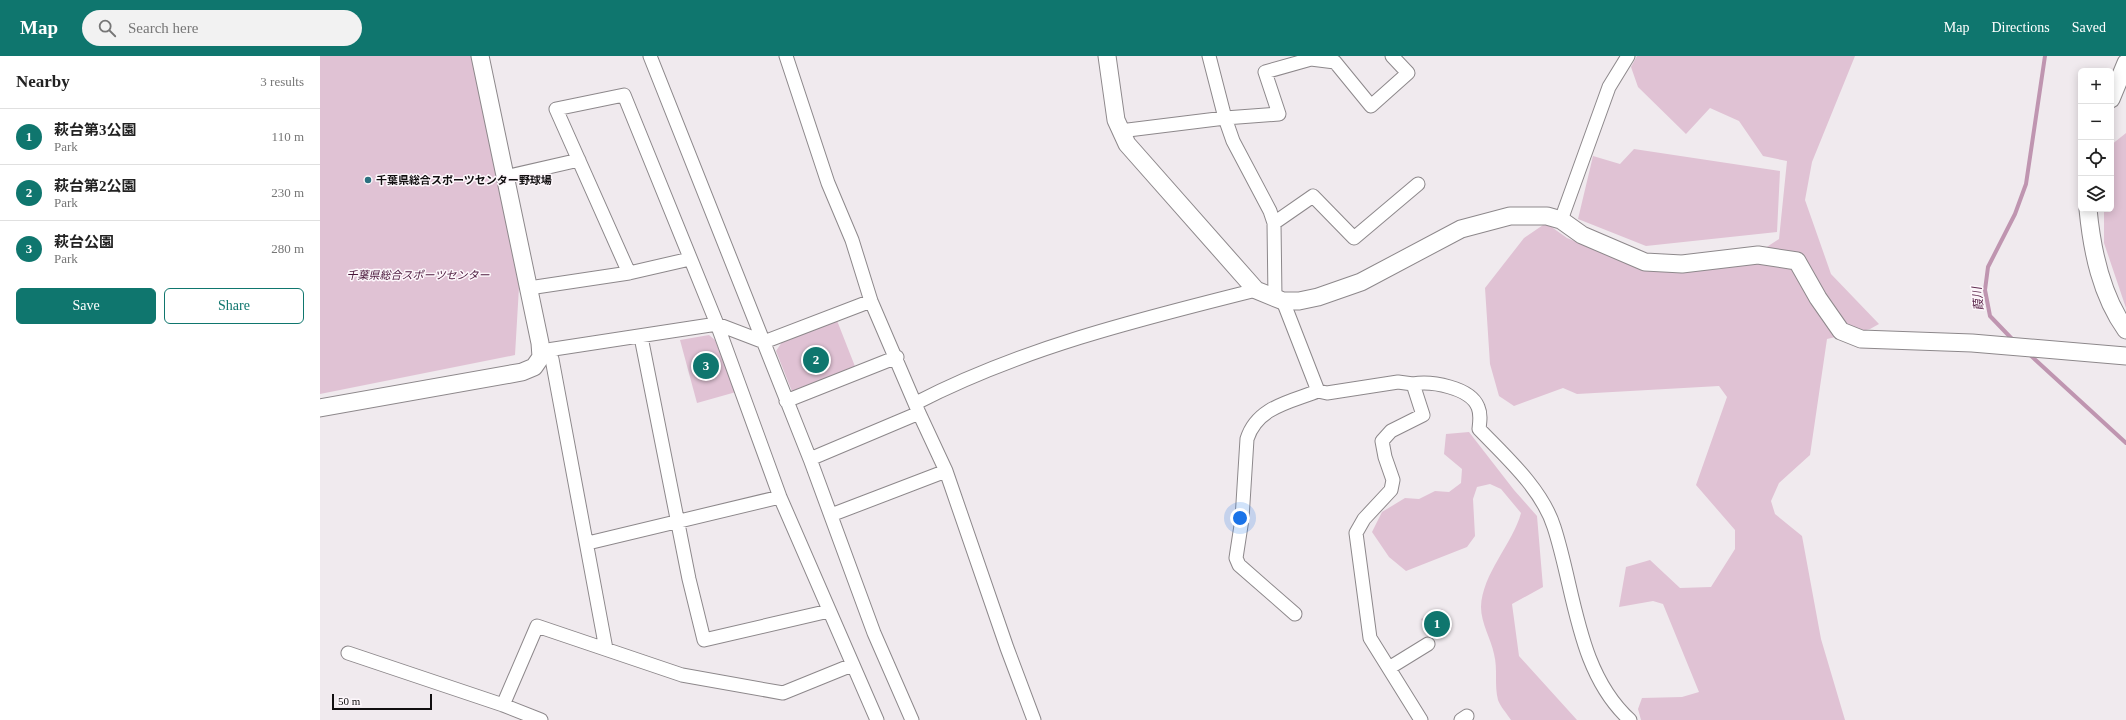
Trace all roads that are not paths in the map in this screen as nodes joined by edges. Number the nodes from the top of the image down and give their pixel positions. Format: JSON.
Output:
{"nodes":[{"id":1,"x":480,"y":56,"type":"edge"},
{"id":2,"x":650,"y":56,"type":"edge"},
{"id":3,"x":786,"y":56,"type":"edge"},
{"id":4,"x":1107,"y":56,"type":"edge"},
{"id":5,"x":1209,"y":56,"type":"edge"},
{"id":6,"x":1392,"y":56,"type":"edge"},
{"id":7,"x":1628,"y":56,"type":"edge"},
{"id":8,"x":2126,"y":63,"type":"edge"},
{"id":9,"x":2114,"y":92,"type":"edge"},
{"id":10,"x":1225,"y":118,"type":"junction"},
{"id":11,"x":1120,"y":131,"type":"junction"},
{"id":12,"x":579,"y":160,"type":"junction"},
{"id":13,"x":505,"y":177,"type":"junction"},
{"id":14,"x":1418,"y":184,"type":"dead end"},
{"id":15,"x":2088,"y":212,"type":"edge"},
{"id":16,"x":1561,"y":220,"type":"junction"},
{"id":17,"x":1274,"y":223,"type":"junction"},
{"id":18,"x":690,"y":259,"type":"junction"},
{"id":19,"x":629,"y":273,"type":"junction"},
{"id":20,"x":529,"y":288,"type":"junction"},
{"id":21,"x":1256,"y":290,"type":"junction"},
{"id":22,"x":1279,"y":299,"type":"junction"},
{"id":23,"x":872,"y":301,"type":"junction"},
{"id":24,"x":717,"y":324,"type":"junction"},
{"id":25,"x":2126,"y":330,"type":"edge"},
{"id":26,"x":641,"y":337,"type":"junction"},
{"id":27,"x":764,"y":342,"type":"junction"},
{"id":28,"x":541,"y":351,"type":"junction"},
{"id":29,"x":2126,"y":356,"type":"edge"},
{"id":30,"x":897,"y":357,"type":"junction"},
{"id":31,"x":1413,"y":384,"type":"junction"},
{"id":32,"x":1318,"y":391,"type":"junction"},
{"id":33,"x":786,"y":401,"type":"junction"},
{"id":34,"x":320,"y":408,"type":"edge"},
{"id":35,"x":918,"y":408,"type":"junction"},
{"id":36,"x":810,"y":459,"type":"junction"},
{"id":37,"x":946,"y":471,"type":"junction"},
{"id":38,"x":780,"y":497,"type":"junction"},
{"id":39,"x":831,"y":515,"type":"junction"},
{"id":40,"x":678,"y":520,"type":"junction"},
{"id":41,"x":588,"y":543,"type":"junction"},
{"id":42,"x":829,"y":611,"type":"junction"},
{"id":43,"x":1295,"y":614,"type":"dead end"},
{"id":44,"x":1428,"y":644,"type":"dead end"},
{"id":45,"x":606,"y":649,"type":"junction"},
{"id":46,"x":348,"y":653,"type":"dead end"},
{"id":47,"x":852,"y":665,"type":"junction"},
{"id":48,"x":1389,"y":668,"type":"junction"},
{"id":49,"x":503,"y":705,"type":"junction"},
{"id":50,"x":534,"y":719,"type":"edge"},
{"id":51,"x":877,"y":720,"type":"edge"},
{"id":52,"x":912,"y":720,"type":"edge"},
{"id":53,"x":1034,"y":720,"type":"edge"},
{"id":54,"x":1421,"y":720,"type":"edge"},
{"id":55,"x":1630,"y":720,"type":"edge"}],
"edges":[{"from":1,"to":13,"type":"street"},
{"from":2,"to":27,"type":"street"},
{"from":3,"to":23,"type":"street"},
{"from":4,"to":11,"type":"street"},
{"from":5,"to":10,"type":"street"},
{"from":6,"to":10,"type":"street"},
{"from":7,"to":16,"type":"street"},
{"from":8,"to":9,"type":"street"},
{"from":10,"to":11,"type":"street"},
{"from":10,"to":17,"type":"street"},
{"from":11,"to":21,"type":"street"},
{"from":12,"to":13,"type":"street"},
{"from":12,"to":18,"type":"street"},
{"from":12,"to":19,"type":"street"},
{"from":13,"to":20,"type":"street"},
{"from":14,"to":17,"type":"street"},
{"from":15,"to":25,"type":"street"},
{"from":16,"to":22,"type":"street"},
{"from":16,"to":29,"type":"street"},
{"from":17,"to":22,"type":"street"},
{"from":18,"to":19,"type":"street"},
{"from":18,"to":24,"type":"street"},
{"from":19,"to":20,"type":"street"},
{"from":20,"to":28,"type":"street"},
{"from":21,"to":22,"type":"street"},
{"from":21,"to":35,"type":"street"},
{"from":22,"to":32,"type":"street"},
{"from":23,"to":27,"type":"street"},
{"from":23,"to":30,"type":"street"},
{"from":24,"to":26,"type":"street"},
{"from":24,"to":27,"type":"street"},
{"from":24,"to":38,"type":"street"},
{"from":26,"to":28,"type":"street"},
{"from":26,"to":40,"type":"street"},
{"from":27,"to":33,"type":"street"},
{"from":28,"to":34,"type":"street"},
{"from":28,"to":41,"type":"street"},
{"from":30,"to":33,"type":"street"},
{"from":30,"to":35,"type":"street"},
{"from":31,"to":32,"type":"street"},
{"from":31,"to":48,"type":"street"},
{"from":31,"to":55,"type":"street"},
{"from":32,"to":43,"type":"street"},
{"from":33,"to":36,"type":"street"},
{"from":35,"to":36,"type":"street"},
{"from":35,"to":37,"type":"street"},
{"from":36,"to":39,"type":"street"},
{"from":37,"to":39,"type":"street"},
{"from":37,"to":53,"type":"street"},
{"from":38,"to":40,"type":"street"},
{"from":38,"to":42,"type":"street"},
{"from":39,"to":52,"type":"street"},
{"from":40,"to":41,"type":"street"},
{"from":40,"to":42,"type":"street"},
{"from":41,"to":45,"type":"street"},
{"from":42,"to":47,"type":"street"},
{"from":44,"to":48,"type":"street"},
{"from":45,"to":47,"type":"street"},
{"from":45,"to":49,"type":"street"},
{"from":46,"to":49,"type":"street"},
{"from":47,"to":51,"type":"street"},
{"from":48,"to":54,"type":"street"},
{"from":49,"to":50,"type":"street"}]}
